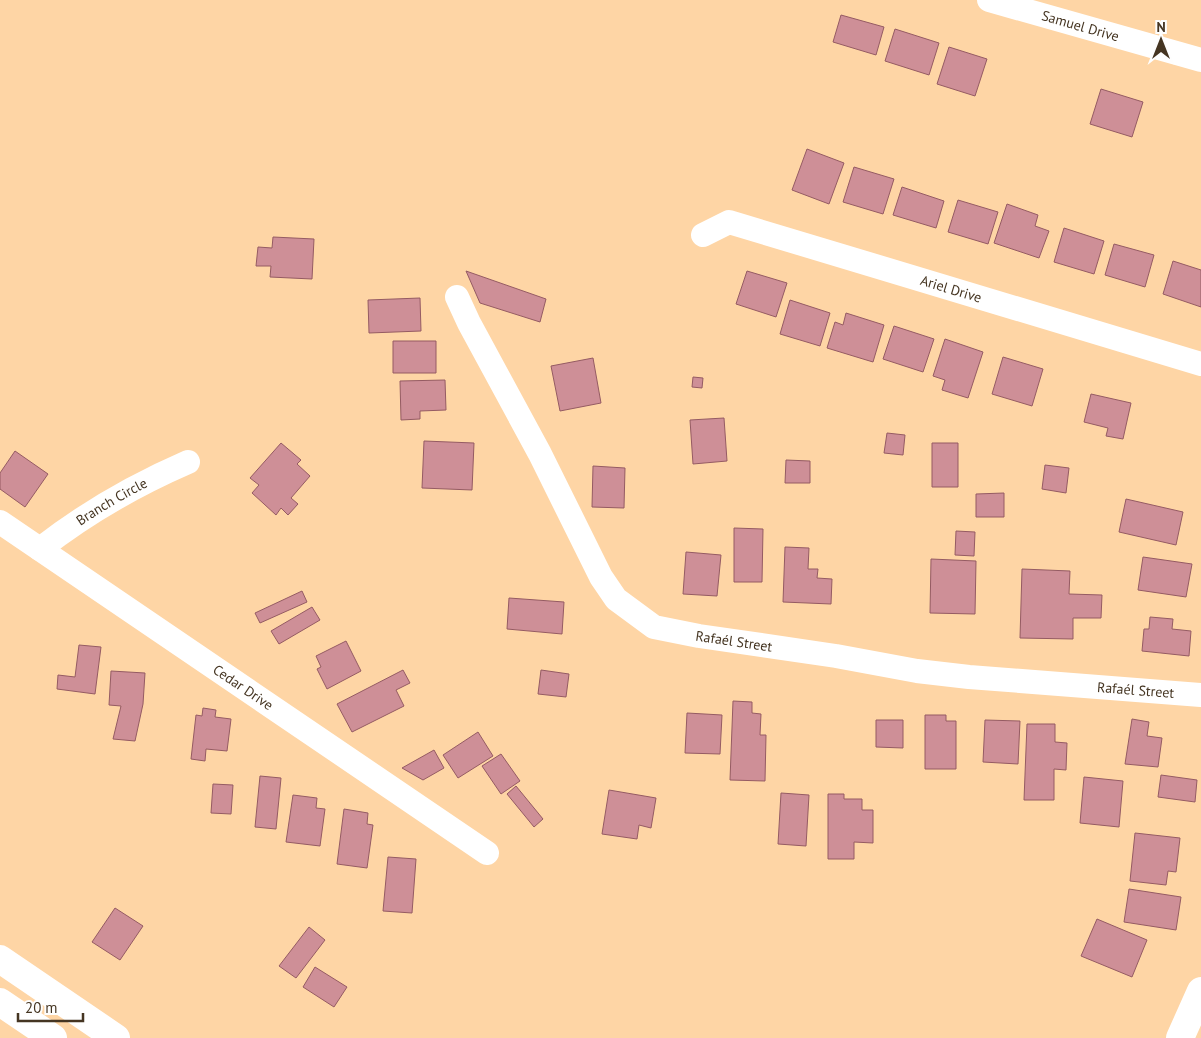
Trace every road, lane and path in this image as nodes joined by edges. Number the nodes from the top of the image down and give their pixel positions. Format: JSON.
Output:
{"nodes":[{"id":1,"x":989,"y":0,"type":"edge"},
{"id":2,"x":1201,"y":60,"type":"edge"},
{"id":3,"x":703,"y":235,"type":"dead end"},
{"id":4,"x":457,"y":297,"type":"dead end"},
{"id":5,"x":1201,"y":364,"type":"edge"},
{"id":6,"x":188,"y":462,"type":"dead end"},
{"id":7,"x":0,"y":522,"type":"edge"},
{"id":8,"x":40,"y":549,"type":"junction"},
{"id":9,"x":1201,"y":695,"type":"edge"},
{"id":10,"x":487,"y":853,"type":"dead end"},
{"id":11,"x":0,"y":959,"type":"edge"},
{"id":12,"x":1201,"y":991,"type":"edge"},
{"id":13,"x":0,"y":1002,"type":"edge"},
{"id":14,"x":54,"y":1038,"type":"edge"},
{"id":15,"x":116,"y":1038,"type":"edge"},
{"id":16,"x":1180,"y":1038,"type":"edge"}],
"edges":[{"from":1,"to":2,"type":"street","name":"Samuel Drive"},
{"from":3,"to":5,"type":"street","name":"Ariel Drive"},
{"from":4,"to":9,"type":"street","name":"Rafaél Street"},
{"from":6,"to":8,"type":"street","name":"Branch Circle"},
{"from":7,"to":8,"type":"street","name":"Cedar Drive"},
{"from":8,"to":10,"type":"street","name":"Cedar Drive"},
{"from":11,"to":15,"type":"main road"},
{"from":12,"to":16,"type":"main road"},
{"from":13,"to":14,"type":"main road"}]}
